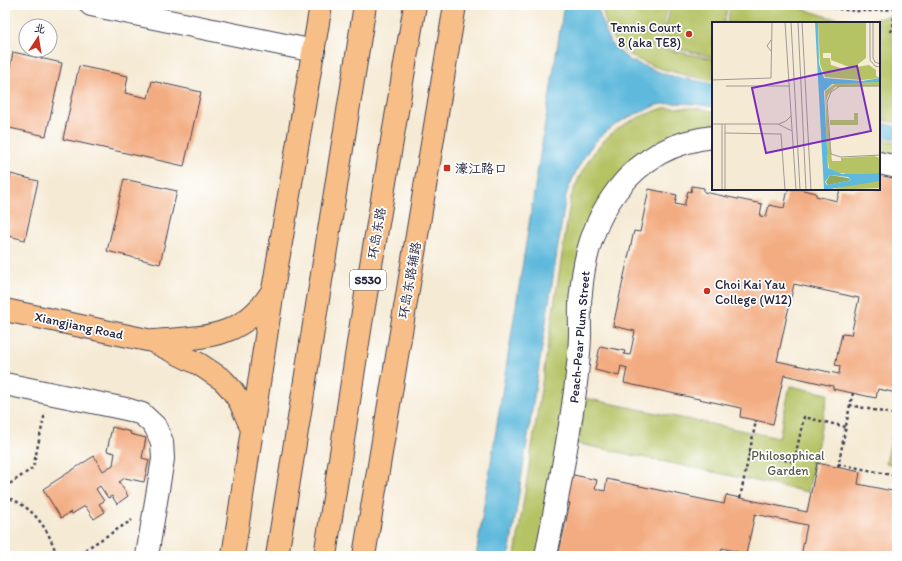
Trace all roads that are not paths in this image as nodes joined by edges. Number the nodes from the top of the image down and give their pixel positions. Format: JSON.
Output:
{"nodes":[{"id":1,"x":92,"y":5,"type":"edge"},
{"id":2,"x":321,"y":5,"type":"edge"},
{"id":3,"x":365,"y":5,"type":"edge"},
{"id":4,"x":455,"y":5,"type":"edge"},
{"id":5,"x":416,"y":11,"type":"edge"},
{"id":6,"x":314,"y":51,"type":"junction"},
{"id":7,"x":712,"y":137,"type":"edge"},
{"id":8,"x":880,"y":163,"type":"edge"},
{"id":9,"x":897,"y":167,"type":"edge"},
{"id":10,"x":273,"y":290,"type":"junction"},
{"id":11,"x":5,"y":310,"type":"edge"},
{"id":12,"x":152,"y":341,"type":"junction"},
{"id":13,"x":5,"y":384,"type":"edge"},
{"id":14,"x":252,"y":428,"type":"junction"},
{"id":15,"x":147,"y":556,"type":"edge"},
{"id":16,"x":233,"y":556,"type":"edge"},
{"id":17,"x":277,"y":556,"type":"edge"},
{"id":18,"x":325,"y":556,"type":"edge"},
{"id":19,"x":364,"y":556,"type":"edge"},
{"id":20,"x":546,"y":556,"type":"edge"}],
"edges":[{"from":1,"to":6,"type":"street"},
{"from":2,"to":6,"type":"main road"},
{"from":3,"to":17,"type":"main road"},
{"from":4,"to":19,"type":"main road","name":"环岛东路辅路"},
{"from":5,"to":18,"type":"main road","name":"环岛东路","number":"S530"},
{"from":6,"to":10,"type":"main road"},
{"from":7,"to":20,"type":"street","name":"Peach-Pear Plum Street"},
{"from":8,"to":9,"type":"street"},
{"from":10,"to":12,"type":"main road"},
{"from":10,"to":14,"type":"main road"},
{"from":11,"to":12,"type":"main road","name":"Xiangjiang Road"},
{"from":12,"to":14,"type":"main road"},
{"from":13,"to":15,"type":"street"},
{"from":14,"to":16,"type":"main road"}]}
